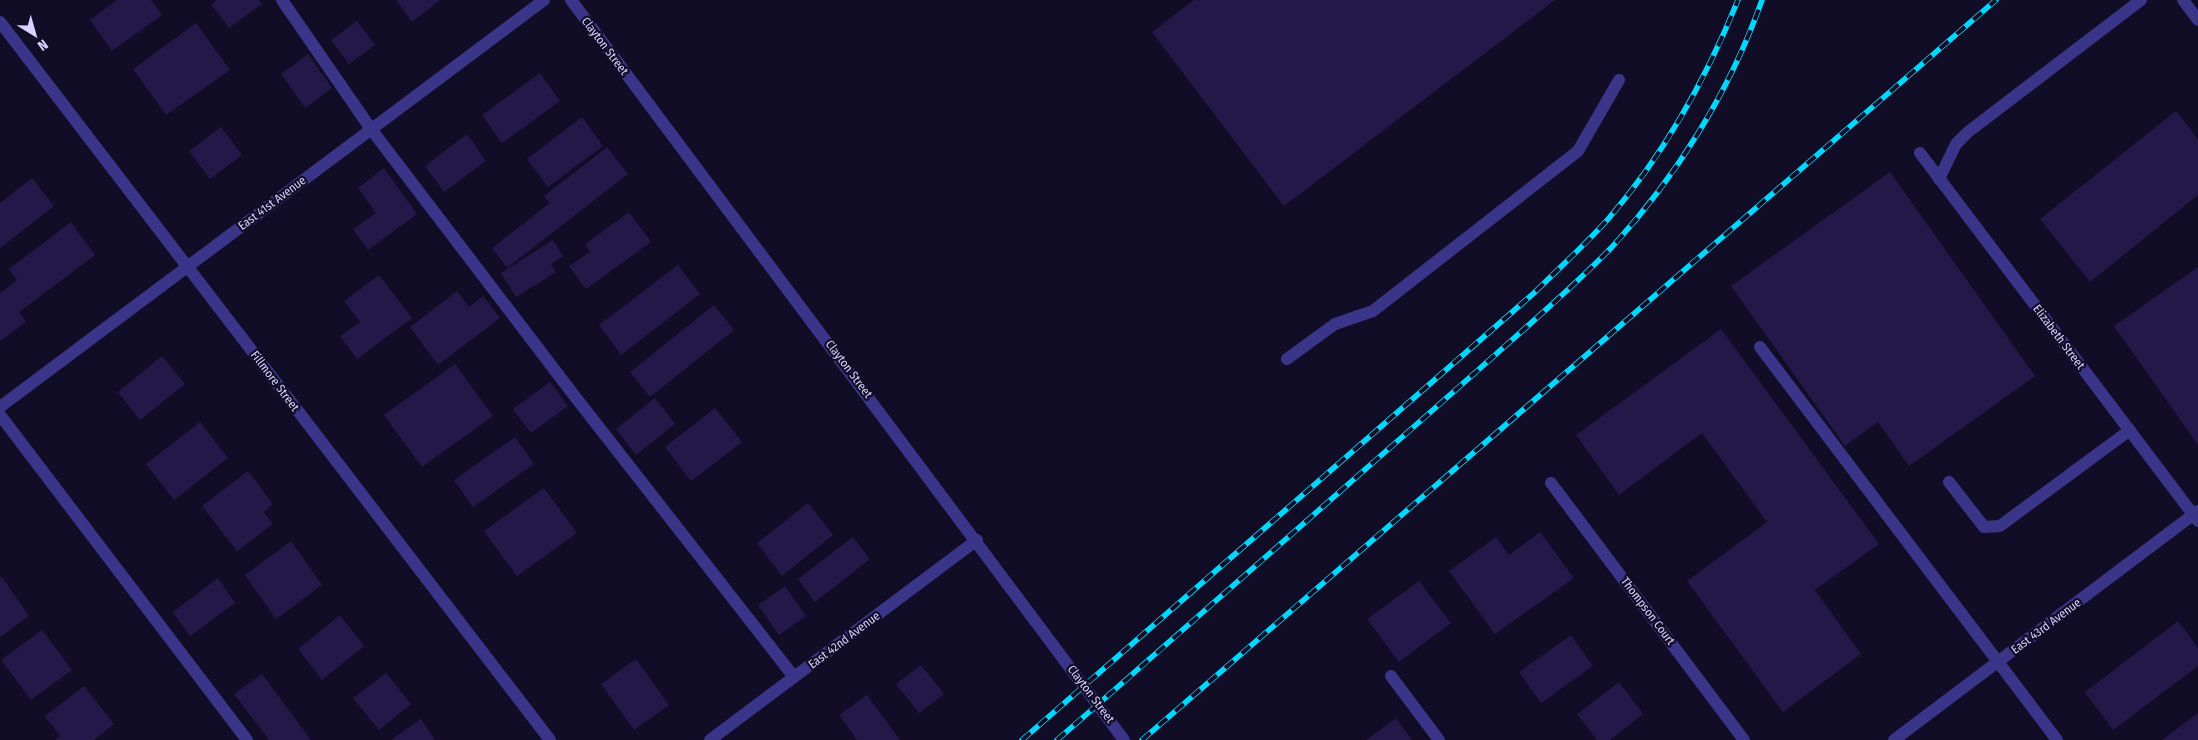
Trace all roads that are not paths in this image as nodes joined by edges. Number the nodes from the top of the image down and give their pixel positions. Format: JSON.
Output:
{"nodes":[{"id":1,"x":282,"y":0,"type":"edge"},
{"id":2,"x":544,"y":0,"type":"edge"},
{"id":3,"x":571,"y":0,"type":"edge"},
{"id":4,"x":2142,"y":0,"type":"edge"},
{"id":5,"x":2183,"y":0,"type":"edge"},
{"id":6,"x":2198,"y":20,"type":"edge"},
{"id":7,"x":0,"y":22,"type":"edge"},
{"id":8,"x":1620,"y":80,"type":"dead end"},
{"id":9,"x":371,"y":129,"type":"junction"},
{"id":10,"x":1920,"y":153,"type":"dead end"},
{"id":11,"x":1939,"y":179,"type":"junction"},
{"id":12,"x":188,"y":266,"type":"junction"},
{"id":13,"x":1760,"y":347,"type":"dead end"},
{"id":14,"x":1287,"y":359,"type":"dead end"},
{"id":15,"x":0,"y":407,"type":"edge"},
{"id":16,"x":0,"y":415,"type":"edge"},
{"id":17,"x":2130,"y":430,"type":"junction"},
{"id":18,"x":1949,"y":482,"type":"dead end"},
{"id":19,"x":1551,"y":483,"type":"dead end"},
{"id":20,"x":2196,"y":516,"type":"edge"},
{"id":21,"x":977,"y":540,"type":"junction"},
{"id":22,"x":1998,"y":662,"type":"junction"},
{"id":23,"x":1391,"y":676,"type":"dead end"},
{"id":24,"x":794,"y":677,"type":"junction"},
{"id":25,"x":247,"y":740,"type":"edge"},
{"id":26,"x":550,"y":740,"type":"edge"},
{"id":27,"x":710,"y":740,"type":"edge"},
{"id":28,"x":1124,"y":740,"type":"edge"},
{"id":29,"x":1439,"y":740,"type":"edge"},
{"id":30,"x":1744,"y":740,"type":"edge"},
{"id":31,"x":1894,"y":740,"type":"edge"},
{"id":32,"x":2057,"y":740,"type":"edge"}],
"edges":[{"from":1,"to":9,"type":"street"},
{"from":2,"to":9,"type":"street","name":"East 41st Avenue"},
{"from":3,"to":21,"type":"street","name":"Clayton Street"},
{"from":4,"to":11,"type":"street"},
{"from":5,"to":6,"type":"street"},
{"from":7,"to":12,"type":"street","name":"Fillmore Street"},
{"from":8,"to":14,"type":"street"},
{"from":9,"to":12,"type":"street","name":"East 41st Avenue"},
{"from":9,"to":24,"type":"street"},
{"from":10,"to":11,"type":"street","name":"Elizabeth Street"},
{"from":11,"to":17,"type":"street","name":"Elizabeth Street"},
{"from":12,"to":15,"type":"street","name":"East 41st Avenue"},
{"from":12,"to":26,"type":"street","name":"Fillmore Street"},
{"from":13,"to":22,"type":"street"},
{"from":16,"to":25,"type":"street"},
{"from":17,"to":18,"type":"street"},
{"from":17,"to":20,"type":"street","name":"Elizabeth Street"},
{"from":19,"to":30,"type":"street","name":"Thompson Court"},
{"from":20,"to":22,"type":"street","name":"East 43rd Avenue"},
{"from":21,"to":24,"type":"street","name":"East 42nd Avenue"},
{"from":21,"to":28,"type":"street","name":"Clayton Street"},
{"from":22,"to":31,"type":"street","name":"East 43rd Avenue"},
{"from":22,"to":32,"type":"street"},
{"from":23,"to":29,"type":"street"},
{"from":24,"to":27,"type":"street","name":"East 42nd Avenue"}]}
